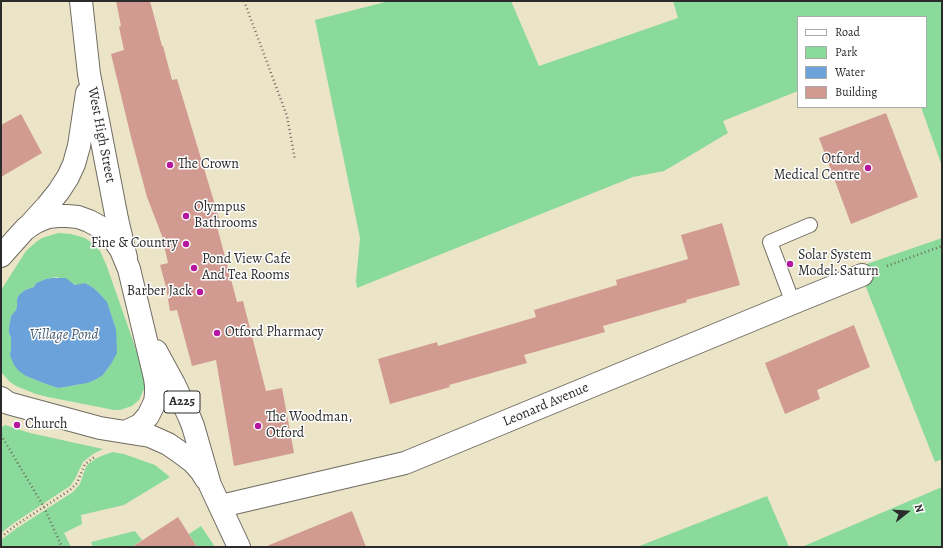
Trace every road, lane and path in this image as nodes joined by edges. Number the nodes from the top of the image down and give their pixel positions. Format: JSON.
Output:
{"nodes":[{"id":1,"x":82,"y":1,"type":"edge"},
{"id":2,"x":244,"y":1,"type":"edge"},
{"id":3,"x":89,"y":74,"type":"junction"},
{"id":4,"x":295,"y":160,"type":"dead end"},
{"id":5,"x":810,"y":224,"type":"dead end"},
{"id":6,"x":26,"y":228,"type":"junction"},
{"id":7,"x":942,"y":246,"type":"edge"},
{"id":8,"x":2,"y":254,"type":"edge"},
{"id":9,"x":129,"y":269,"type":"junction"},
{"id":10,"x":862,"y":275,"type":"joint"},
{"id":11,"x":793,"y":303,"type":"junction"},
{"id":12,"x":142,"y":324,"type":"junction"},
{"id":13,"x":1,"y":398,"type":"edge"},
{"id":14,"x":125,"y":432,"type":"junction"},
{"id":15,"x":1,"y":434,"type":"edge"},
{"id":16,"x":98,"y":454,"type":"dead end"},
{"id":17,"x":210,"y":485,"type":"junction"},
{"id":18,"x":221,"y":506,"type":"junction"},
{"id":19,"x":44,"y":507,"type":"junction"},
{"id":20,"x":1,"y":537,"type":"edge"},
{"id":21,"x":62,"y":547,"type":"edge"},
{"id":22,"x":239,"y":547,"type":"edge"}],
"edges":[{"from":1,"to":3,"type":"street"},
{"from":2,"to":4,"type":"path"},
{"from":3,"to":6,"type":"street","name":"West High Street"},
{"from":3,"to":9,"type":"street","name":"West High Street"},
{"from":5,"to":11,"type":"lane"},
{"from":6,"to":8,"type":"street","number":"A225"},
{"from":6,"to":9,"type":"street","number":"A225"},
{"from":7,"to":10,"type":"path"},
{"from":9,"to":12,"type":"street","number":"A225"},
{"from":10,"to":11,"type":"street","name":"Leonard Avenue"},
{"from":11,"to":18,"type":"street","name":"Leonard Avenue"},
{"from":12,"to":14,"type":"street","number":"A225"},
{"from":12,"to":17,"type":"street","number":"A225"},
{"from":13,"to":14,"type":"street","number":"A225"},
{"from":14,"to":17,"type":"street","number":"A225"},
{"from":15,"to":19,"type":"path"},
{"from":16,"to":19,"type":"path"},
{"from":17,"to":18,"type":"street","number":"A225"},
{"from":18,"to":22,"type":"street","number":"A225"},
{"from":19,"to":20,"type":"path"},
{"from":19,"to":21,"type":"path"}]}
